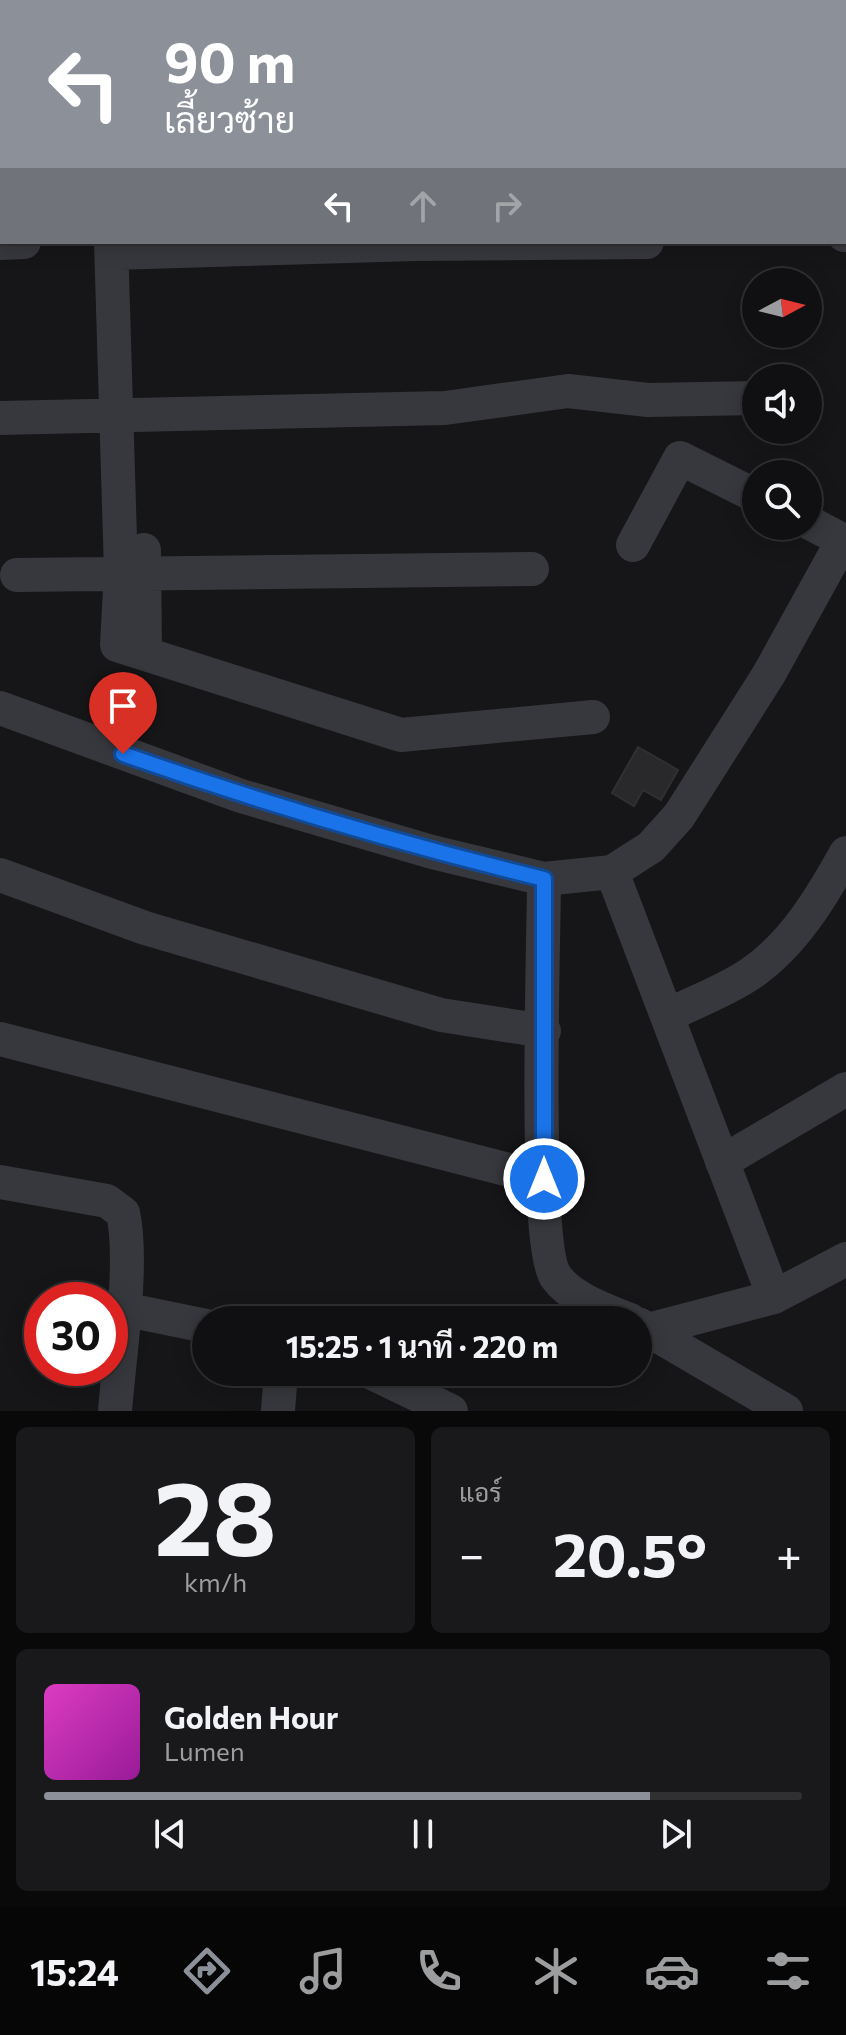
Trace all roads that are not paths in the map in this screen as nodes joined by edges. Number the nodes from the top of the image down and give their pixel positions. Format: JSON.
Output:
{"nodes":[{"id":1,"x":343,"y":244,"type":"edge"},
{"id":2,"x":123,"y":247,"type":"edge"},
{"id":3,"x":742,"y":398,"type":"edge"},
{"id":4,"x":127,"y":414,"type":"junction"},
{"id":5,"x":0,"y":418,"type":"edge"},
{"id":6,"x":742,"y":489,"type":"edge"},
{"id":7,"x":822,"y":529,"type":"edge"},
{"id":8,"x":845,"y":541,"type":"edge"},
{"id":9,"x":633,"y":545,"type":"dead end"},
{"id":10,"x":532,"y":569,"type":"dead end"},
{"id":11,"x":133,"y":572,"type":"junction"},
{"id":12,"x":17,"y":575,"type":"dead end"},
{"id":13,"x":0,"y":708,"type":"edge"},
{"id":14,"x":593,"y":717,"type":"dead end"},
{"id":15,"x":846,"y":853,"type":"edge"},
{"id":16,"x":612,"y":872,"type":"junction"},
{"id":17,"x":0,"y":875,"type":"edge"},
{"id":18,"x":544,"y":879,"type":"junction"},
{"id":19,"x":667,"y":1016,"type":"junction"},
{"id":20,"x":544,"y":1031,"type":"junction"},
{"id":21,"x":0,"y":1039,"type":"edge"},
{"id":22,"x":846,"y":1089,"type":"edge"},
{"id":23,"x":722,"y":1162,"type":"junction"},
{"id":24,"x":544,"y":1179,"type":"junction"},
{"id":25,"x":0,"y":1182,"type":"edge"},
{"id":26,"x":846,"y":1259,"type":"edge"},
{"id":27,"x":124,"y":1282,"type":"edge"},
{"id":28,"x":774,"y":1297,"type":"junction"},
{"id":29,"x":596,"y":1306,"type":"edge"},
{"id":30,"x":128,"y":1310,"type":"edge"},
{"id":31,"x":652,"y":1322,"type":"edge"},
{"id":32,"x":192,"y":1323,"type":"edge"},
{"id":33,"x":652,"y":1331,"type":"edge"},
{"id":34,"x":117,"y":1386,"type":"edge"},
{"id":35,"x":280,"y":1386,"type":"edge"},
{"id":36,"x":399,"y":1386,"type":"edge"},
{"id":37,"x":115,"y":1411,"type":"edge"},
{"id":38,"x":278,"y":1411,"type":"edge"},
{"id":39,"x":451,"y":1411,"type":"edge"},
{"id":40,"x":786,"y":1411,"type":"edge"}],
"edges":[{"from":1,"to":2,"type":"street"},
{"from":2,"to":4,"type":"street"},
{"from":3,"to":4,"type":"street"},
{"from":4,"to":5,"type":"street"},
{"from":4,"to":11,"type":"street"},
{"from":6,"to":9,"type":"street"},
{"from":7,"to":8,"type":"street"},
{"from":8,"to":16,"type":"street"},
{"from":10,"to":11,"type":"street"},
{"from":11,"to":12,"type":"street"},
{"from":11,"to":14,"type":"street"},
{"from":13,"to":18,"type":"street"},
{"from":15,"to":19,"type":"street"},
{"from":16,"to":18,"type":"street"},
{"from":16,"to":19,"type":"street"},
{"from":17,"to":20,"type":"street"},
{"from":18,"to":20,"type":"street"},
{"from":19,"to":23,"type":"street"},
{"from":20,"to":24,"type":"street"},
{"from":21,"to":24,"type":"street"},
{"from":22,"to":23,"type":"street"},
{"from":23,"to":28,"type":"street"},
{"from":24,"to":29,"type":"street"},
{"from":25,"to":27,"type":"street"},
{"from":26,"to":28,"type":"street"},
{"from":28,"to":31,"type":"street"},
{"from":30,"to":32,"type":"street"},
{"from":33,"to":40,"type":"street"},
{"from":34,"to":37,"type":"street"},
{"from":35,"to":38,"type":"street"},
{"from":36,"to":39,"type":"street"}]}
